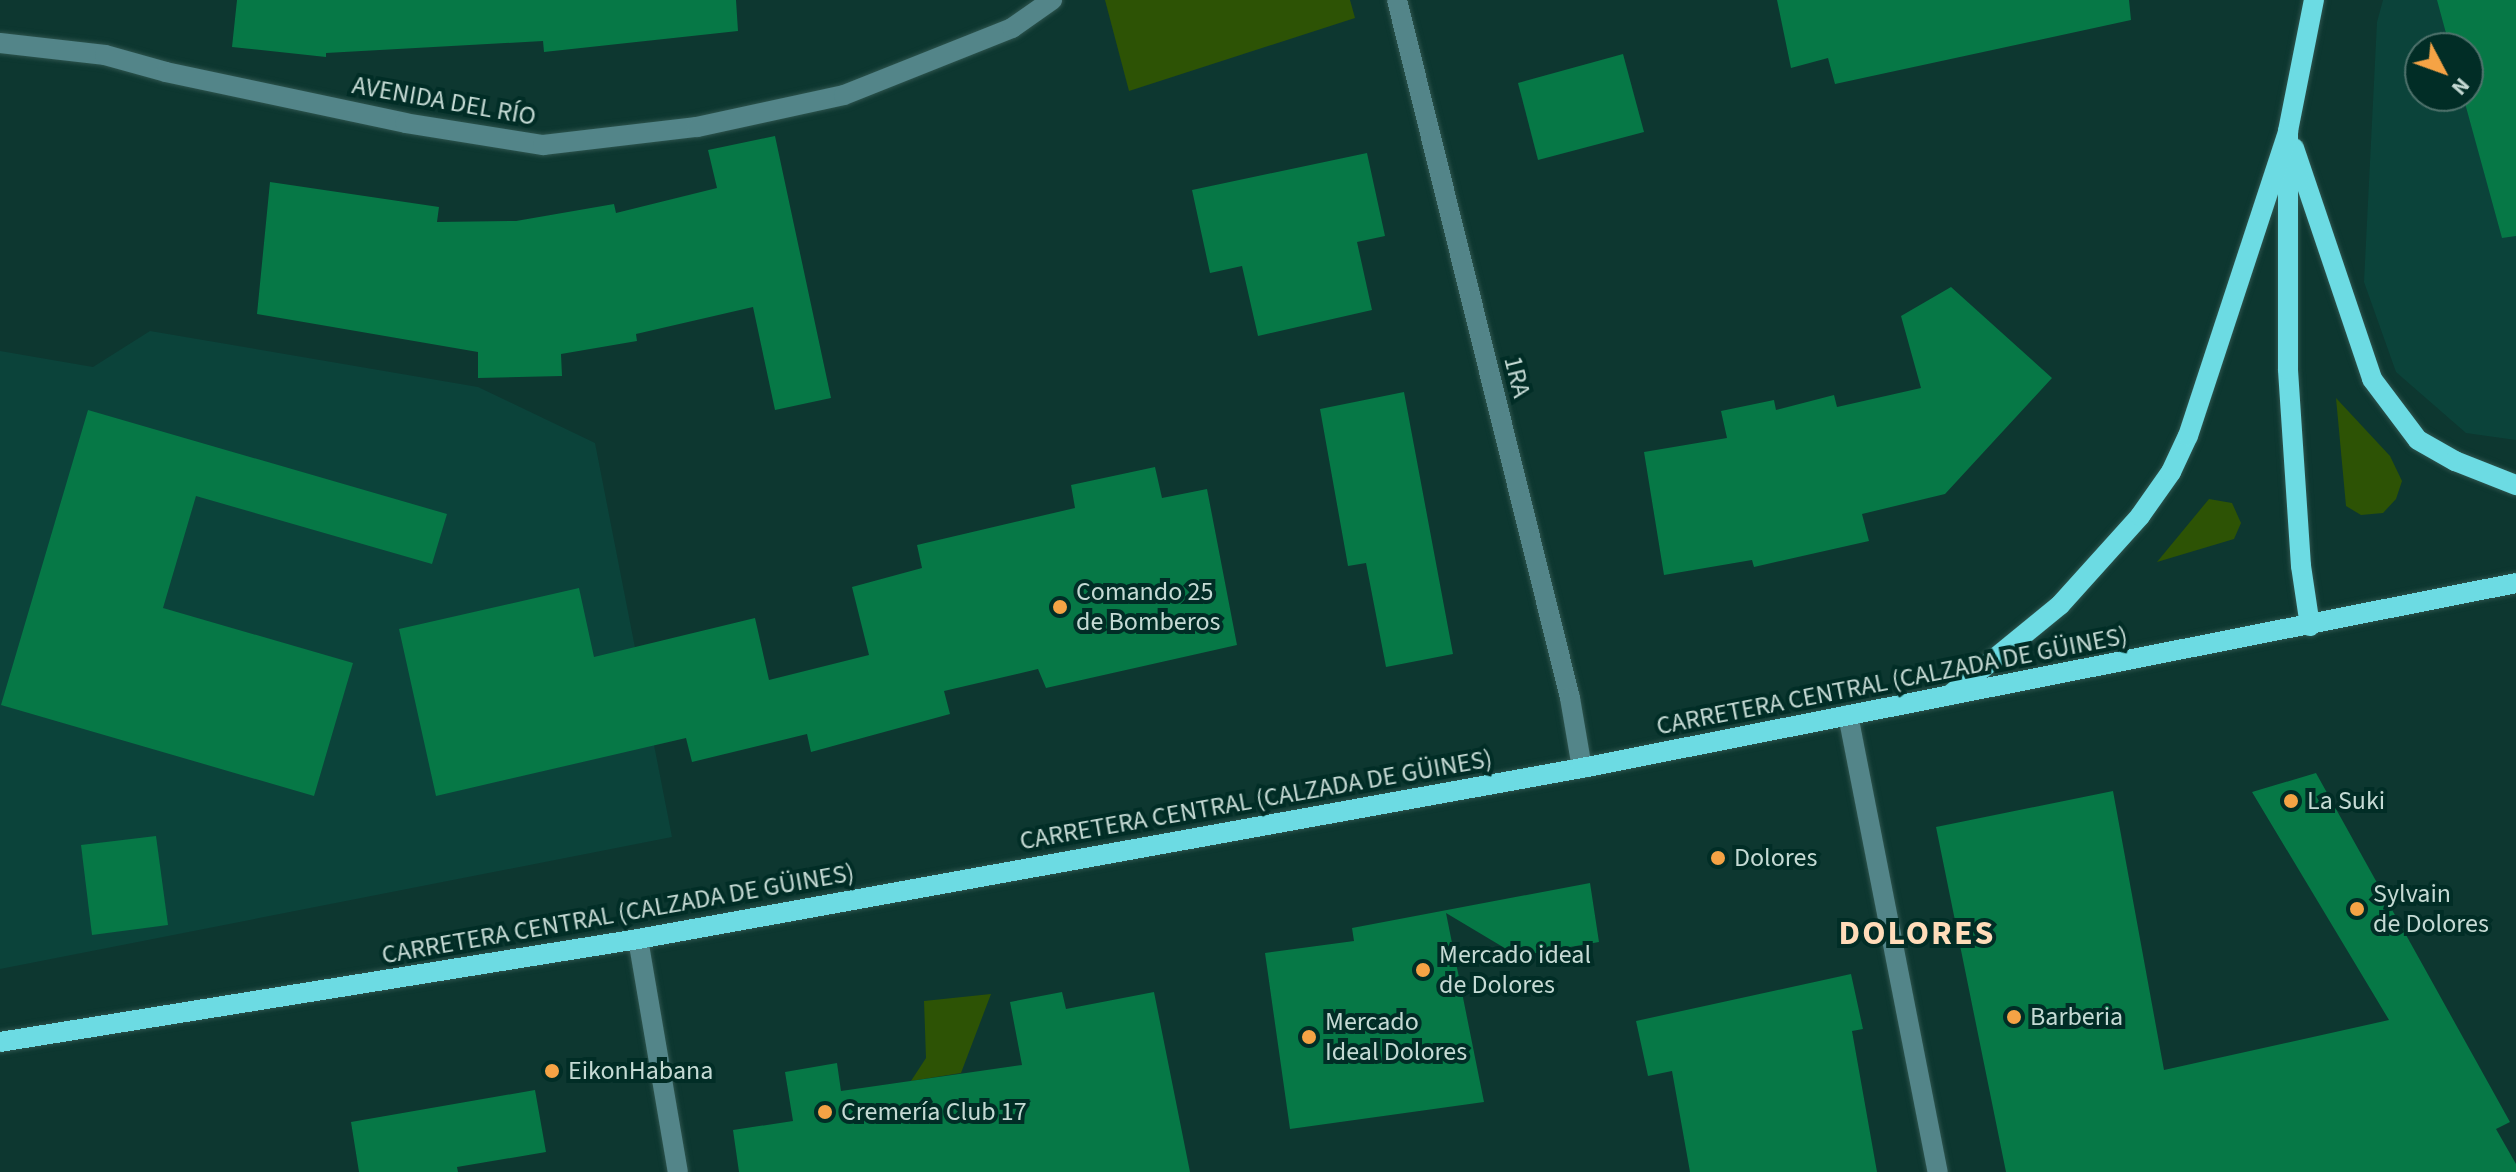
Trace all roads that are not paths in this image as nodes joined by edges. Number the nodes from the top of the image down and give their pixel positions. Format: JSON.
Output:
{"nodes":[{"id":1,"x":1052,"y":0,"type":"edge"},
{"id":2,"x":1397,"y":0,"type":"edge"},
{"id":3,"x":2314,"y":0,"type":"edge"},
{"id":4,"x":0,"y":43,"type":"edge"},
{"id":5,"x":2288,"y":131,"type":"junction"},
{"id":6,"x":2516,"y":485,"type":"edge"},
{"id":7,"x":2516,"y":583,"type":"edge"},
{"id":8,"x":2310,"y":626,"type":"junction"},
{"id":9,"x":1949,"y":696,"type":"junction"},
{"id":10,"x":1848,"y":715,"type":"junction"},
{"id":11,"x":1582,"y":768,"type":"junction"},
{"id":12,"x":638,"y":939,"type":"junction"},
{"id":13,"x":0,"y":1042,"type":"edge"},
{"id":14,"x":678,"y":1172,"type":"edge"},
{"id":15,"x":1938,"y":1172,"type":"edge"}],
"edges":[{"from":1,"to":4,"type":"street","name":"AVENIDA DEL RÍO"},
{"from":2,"to":11,"type":"street","name":"1RA"},
{"from":3,"to":5,"type":"main road"},
{"from":5,"to":6,"type":"main road"},
{"from":5,"to":8,"type":"main road"},
{"from":5,"to":9,"type":"main road"},
{"from":7,"to":8,"type":"main road","name":"CARRETERA CENTRAL (CALZADA DE GÜINES)"},
{"from":8,"to":9,"type":"main road","name":"CARRETERA CENTRAL (CALZADA DE GÜINES)"},
{"from":9,"to":10,"type":"main road","name":"CARRETERA CENTRAL (CALZADA DE GÜINES)"},
{"from":10,"to":11,"type":"main road","name":"CARRETERA CENTRAL (CALZADA DE GÜINES)"},
{"from":10,"to":15,"type":"street"},
{"from":11,"to":12,"type":"main road","name":"CARRETERA CENTRAL (CALZADA DE GÜINES)"},
{"from":12,"to":13,"type":"main road","name":"CARRETERA CENTRAL (CALZADA DE GÜINES)"},
{"from":12,"to":14,"type":"street"}]}
